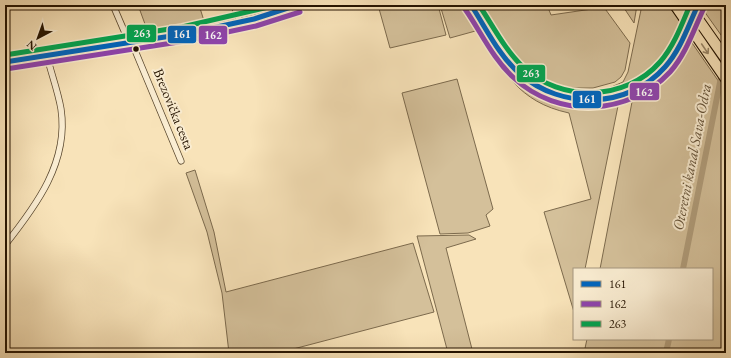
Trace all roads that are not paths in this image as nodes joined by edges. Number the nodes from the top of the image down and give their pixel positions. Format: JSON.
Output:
{"nodes":[{"id":1,"x":113,"y":5,"type":"edge"},
{"id":2,"x":234,"y":5,"type":"edge"},
{"id":3,"x":297,"y":5,"type":"edge"},
{"id":4,"x":471,"y":5,"type":"edge"},
{"id":5,"x":676,"y":5,"type":"edge"},
{"id":6,"x":688,"y":5,"type":"edge"},
{"id":7,"x":698,"y":5,"type":"edge"},
{"id":8,"x":240,"y":22,"type":"junction"},
{"id":9,"x":132,"y":44,"type":"junction"},
{"id":10,"x":47,"y":56,"type":"junction"},
{"id":11,"x":726,"y":59,"type":"edge"},
{"id":12,"x":5,"y":62,"type":"edge"},
{"id":13,"x":726,"y":79,"type":"edge"},
{"id":14,"x":181,"y":162,"type":"dead end"},
{"id":15,"x":5,"y":245,"type":"edge"}],
"edges":[{"from":1,"to":9,"type":"street","name":"Brezovička cesta"},
{"from":2,"to":8,"type":"street"},
{"from":3,"to":8,"type":"main road"},
{"from":4,"to":7,"type":"main road"},
{"from":5,"to":13,"type":"highway","one_way":true,"bridge":true},
{"from":6,"to":11,"type":"highway","bridge":true},
{"from":8,"to":9,"type":"main road"},
{"from":9,"to":10,"type":"main road"},
{"from":9,"to":14,"type":"street","name":"Brezovička cesta"},
{"from":10,"to":12,"type":"main road"},
{"from":10,"to":15,"type":"street"}]}
